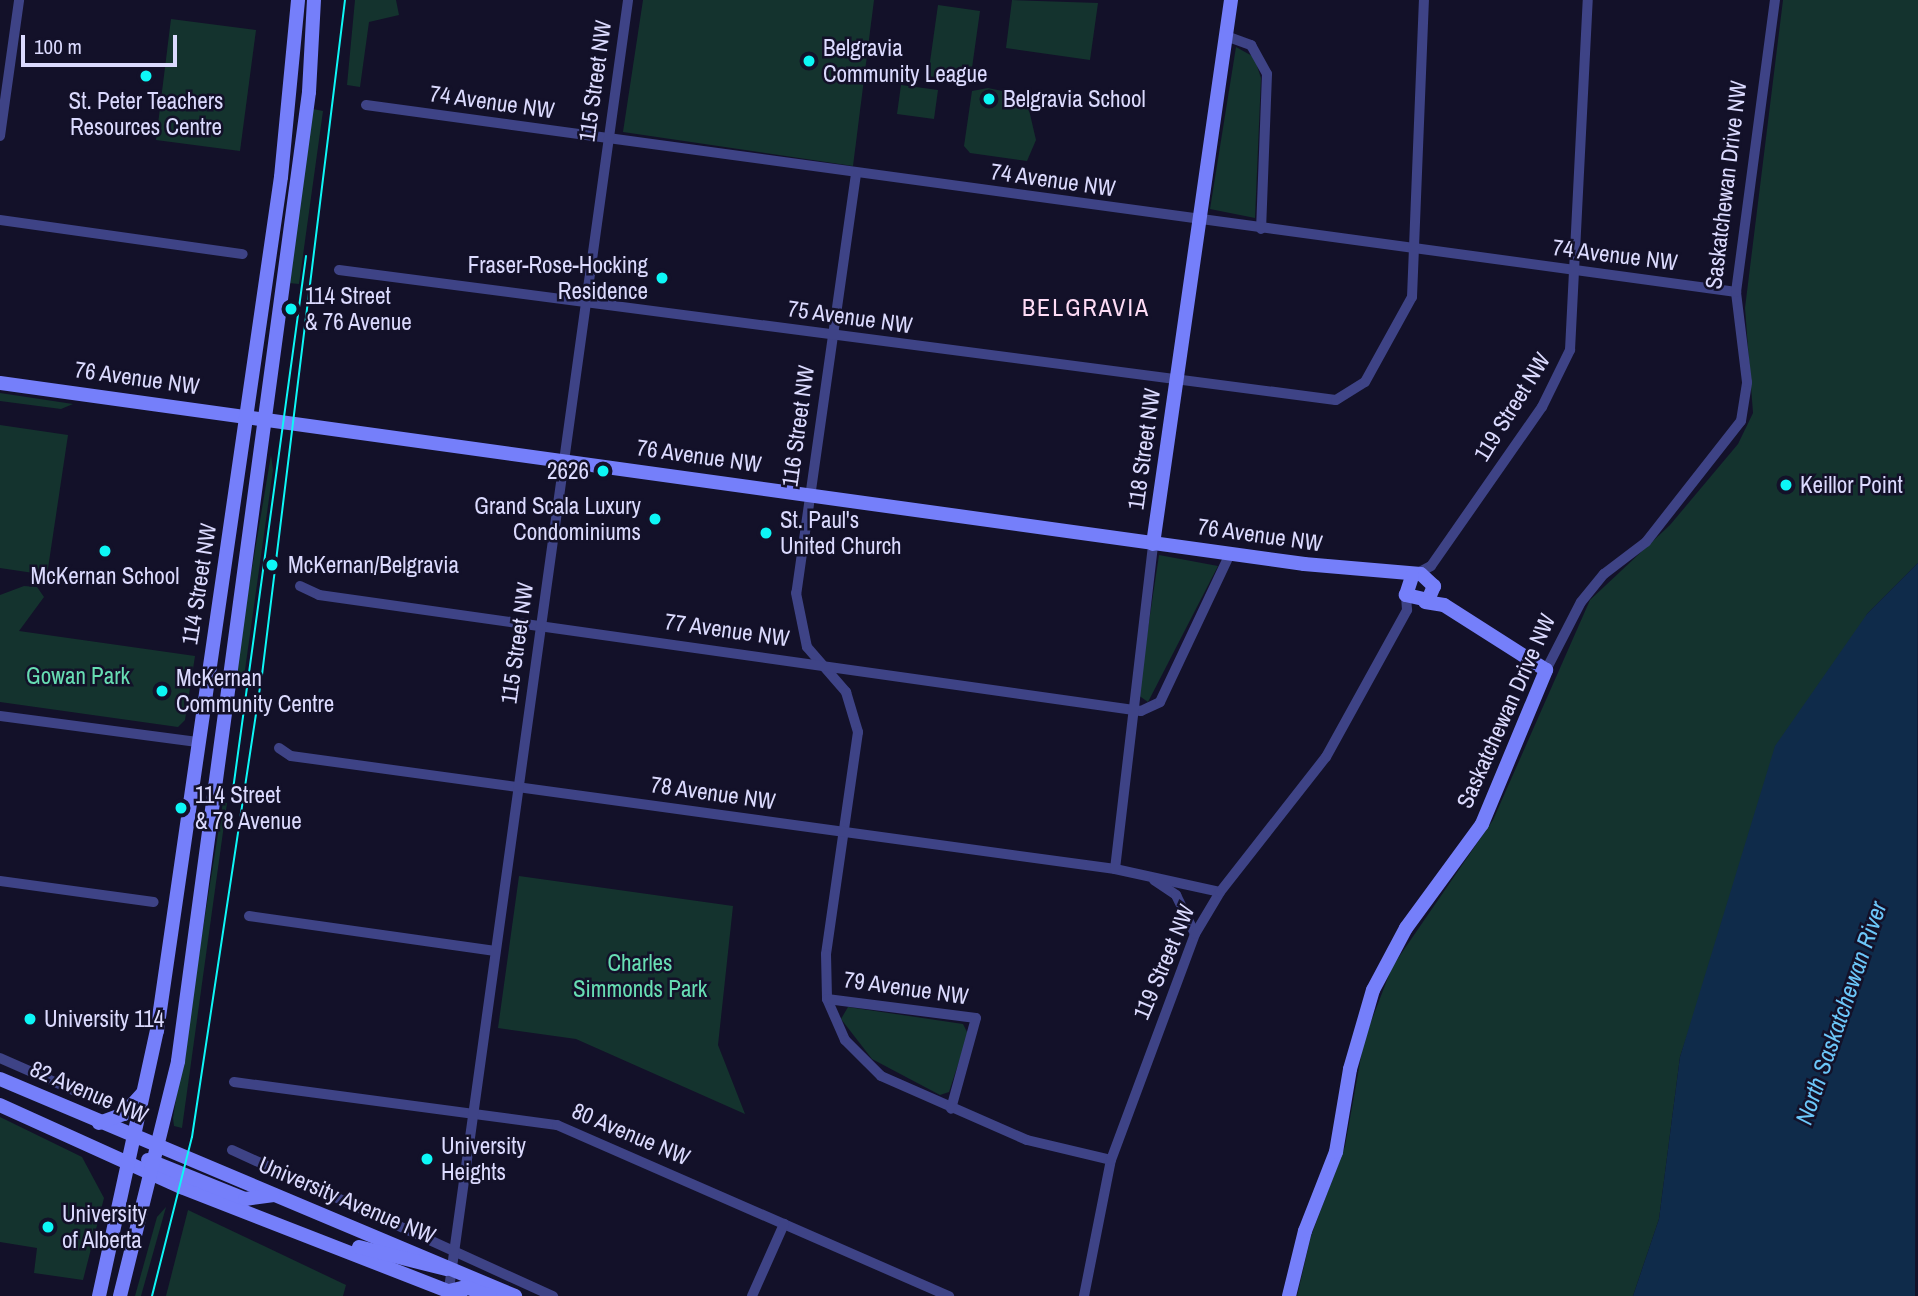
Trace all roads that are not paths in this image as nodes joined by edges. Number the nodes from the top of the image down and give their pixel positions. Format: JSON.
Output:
{"nodes":[{"id":1,"x":19,"y":0,"type":"edge"},
{"id":2,"x":298,"y":0,"type":"edge"},
{"id":3,"x":314,"y":0,"type":"edge"},
{"id":4,"x":628,"y":0,"type":"edge"},
{"id":5,"x":1224,"y":0,"type":"edge"},
{"id":6,"x":1231,"y":0,"type":"edge"},
{"id":7,"x":1424,"y":0,"type":"edge"},
{"id":8,"x":1588,"y":0,"type":"edge"},
{"id":9,"x":1775,"y":0,"type":"edge"},
{"id":10,"x":1228,"y":19,"type":"junction"},
{"id":11,"x":1226,"y":36,"type":"junction"},
{"id":12,"x":366,"y":105,"type":"dead end"},
{"id":13,"x":0,"y":136,"type":"edge"},
{"id":14,"x":608,"y":139,"type":"junction"},
{"id":15,"x":856,"y":174,"type":"junction"},
{"id":16,"x":0,"y":220,"type":"edge"},
{"id":17,"x":1199,"y":221,"type":"junction"},
{"id":18,"x":1261,"y":229,"type":"junction"},
{"id":19,"x":1417,"y":249,"type":"junction"},
{"id":20,"x":243,"y":254,"type":"dead end"},
{"id":21,"x":339,"y":270,"type":"dead end"},
{"id":22,"x":1579,"y":272,"type":"junction"},
{"id":23,"x":1736,"y":292,"type":"junction"},
{"id":24,"x":584,"y":300,"type":"junction"},
{"id":25,"x":833,"y":336,"type":"junction"},
{"id":26,"x":1177,"y":382,"type":"junction"},
{"id":27,"x":0,"y":383,"type":"edge"},
{"id":28,"x":247,"y":416,"type":"junction"},
{"id":29,"x":264,"y":418,"type":"junction"},
{"id":30,"x":562,"y":460,"type":"junction"},
{"id":31,"x":809,"y":495,"type":"junction"},
{"id":32,"x":1153,"y":544,"type":"junction"},
{"id":33,"x":1230,"y":554,"type":"junction"},
{"id":34,"x":1391,"y":575,"type":"junction"},
{"id":35,"x":1414,"y":575,"type":"junction"},
{"id":36,"x":1433,"y":578,"type":"junction"},
{"id":37,"x":300,"y":586,"type":"dead end"},
{"id":38,"x":1406,"y":599,"type":"junction"},
{"id":39,"x":1423,"y":602,"type":"junction"},
{"id":40,"x":1444,"y":605,"type":"junction"},
{"id":41,"x":541,"y":626,"type":"junction"},
{"id":42,"x":820,"y":664,"type":"junction"},
{"id":43,"x":1546,"y":670,"type":"junction"},
{"id":44,"x":1129,"y":709,"type":"junction"},
{"id":45,"x":0,"y":716,"type":"edge"},
{"id":46,"x":197,"y":742,"type":"junction"},
{"id":47,"x":279,"y":748,"type":"dead end"},
{"id":48,"x":517,"y":787,"type":"junction"},
{"id":49,"x":844,"y":834,"type":"junction"},
{"id":50,"x":1115,"y":869,"type":"junction"},
{"id":51,"x":1143,"y":874,"type":"junction"},
{"id":52,"x":0,"y":881,"type":"edge"},
{"id":53,"x":1220,"y":892,"type":"junction"},
{"id":54,"x":154,"y":902,"type":"dead end"},
{"id":55,"x":249,"y":916,"type":"dead end"},
{"id":56,"x":1195,"y":934,"type":"junction"},
{"id":57,"x":494,"y":951,"type":"junction"},
{"id":58,"x":827,"y":999,"type":"junction"},
{"id":59,"x":0,"y":1058,"type":"edge"},
{"id":60,"x":149,"y":1077,"type":"junction"},
{"id":61,"x":0,"y":1079,"type":"edge"},
{"id":62,"x":234,"y":1082,"type":"dead end"},
{"id":63,"x":104,"y":1104,"type":"dead end"},
{"id":64,"x":0,"y":1105,"type":"edge"},
{"id":65,"x":951,"y":1108,"type":"junction"},
{"id":66,"x":471,"y":1112,"type":"junction"},
{"id":67,"x":99,"y":1123,"type":"junction"},
{"id":68,"x":136,"y":1138,"type":"junction"},
{"id":69,"x":232,"y":1150,"type":"dead end"},
{"id":70,"x":1111,"y":1160,"type":"junction"},
{"id":71,"x":156,"y":1161,"type":"junction"},
{"id":72,"x":130,"y":1164,"type":"junction"},
{"id":73,"x":784,"y":1224,"type":"junction"},
{"id":74,"x":333,"y":1247,"type":"junction"},
{"id":75,"x":452,"y":1252,"type":"junction"},
{"id":76,"x":451,"y":1268,"type":"junction"},
{"id":77,"x":450,"y":1295,"type":"edge"},
{"id":78,"x":99,"y":1296,"type":"edge"},
{"id":79,"x":120,"y":1296,"type":"edge"},
{"id":80,"x":490,"y":1296,"type":"edge"},
{"id":81,"x":515,"y":1296,"type":"edge"},
{"id":82,"x":553,"y":1296,"type":"edge"},
{"id":83,"x":752,"y":1296,"type":"edge"},
{"id":84,"x":948,"y":1296,"type":"edge"},
{"id":85,"x":1084,"y":1296,"type":"edge"},
{"id":86,"x":1289,"y":1296,"type":"edge"}],
"edges":[{"from":1,"to":13,"type":"street"},
{"from":2,"to":28,"type":"main road","name":"114 Street NW"},
{"from":3,"to":29,"type":"main road","name":"114 Street NW"},
{"from":4,"to":14,"type":"street","name":"115 Street NW"},
{"from":5,"to":10,"type":"street","name":"118 Street NW"},
{"from":6,"to":10,"type":"main road","name":"118 Street NW"},
{"from":7,"to":19,"type":"street"},
{"from":8,"to":22,"type":"street","name":"119 Street NW"},
{"from":9,"to":23,"type":"street","name":"Saskatchewan Drive NW"},
{"from":10,"to":11,"type":"main road","name":"118 Street NW"},
{"from":11,"to":17,"type":"main road","name":"118 Street NW"},
{"from":11,"to":18,"type":"street"},
{"from":12,"to":14,"type":"street","name":"74 Avenue NW"},
{"from":14,"to":15,"type":"street","name":"74 Avenue NW"},
{"from":14,"to":24,"type":"street","name":"115 Street NW"},
{"from":15,"to":17,"type":"street","name":"74 Avenue NW"},
{"from":15,"to":25,"type":"street","name":"116 Street NW"},
{"from":16,"to":20,"type":"street"},
{"from":17,"to":18,"type":"street","name":"74 Avenue NW"},
{"from":17,"to":26,"type":"main road","name":"118 Street NW"},
{"from":18,"to":19,"type":"street","name":"74 Avenue NW"},
{"from":19,"to":22,"type":"street","name":"74 Avenue NW"},
{"from":19,"to":26,"type":"street","name":"75 Avenue NW"},
{"from":21,"to":24,"type":"street","name":"75 Avenue NW"},
{"from":22,"to":23,"type":"street","name":"74 Avenue NW"},
{"from":22,"to":36,"type":"street","name":"119 Street NW"},
{"from":23,"to":43,"type":"street","name":"Saskatchewan Drive NW"},
{"from":24,"to":25,"type":"street","name":"75 Avenue NW"},
{"from":24,"to":30,"type":"street","name":"115 Street NW"},
{"from":25,"to":26,"type":"street","name":"75 Avenue NW"},
{"from":25,"to":31,"type":"street","name":"116 Street NW"},
{"from":26,"to":32,"type":"main road","name":"118 Street NW"},
{"from":27,"to":28,"type":"main road","name":"76 Avenue NW"},
{"from":28,"to":29,"type":"main road","name":"76 Avenue NW"},
{"from":28,"to":46,"type":"main road","name":"114 Street NW"},
{"from":29,"to":30,"type":"main road","name":"76 Avenue NW"},
{"from":29,"to":71,"type":"main road","name":"114 Street NW"},
{"from":30,"to":31,"type":"main road","name":"76 Avenue NW"},
{"from":30,"to":41,"type":"street","name":"115 Street NW"},
{"from":31,"to":32,"type":"main road","name":"76 Avenue NW"},
{"from":31,"to":42,"type":"street","name":"116 Street NW"},
{"from":32,"to":33,"type":"main road","name":"76 Avenue NW"},
{"from":32,"to":44,"type":"street","name":"118 Street NW"},
{"from":33,"to":34,"type":"main road","name":"76 Avenue NW"},
{"from":33,"to":44,"type":"street","name":"77 Avenue NW"},
{"from":34,"to":35,"type":"main road","name":"76 Avenue NW"},
{"from":34,"to":38,"type":"main road"},
{"from":35,"to":36,"type":"main road","name":"76 Avenue NW"},
{"from":35,"to":38,"type":"main road"},
{"from":36,"to":39,"type":"main road"},
{"from":36,"to":40,"type":"main road"},
{"from":37,"to":41,"type":"street","name":"77 Avenue NW"},
{"from":38,"to":39,"type":"main road"},
{"from":38,"to":53,"type":"street","name":"119 Street NW"},
{"from":39,"to":40,"type":"main road"},
{"from":40,"to":43,"type":"main road"},
{"from":41,"to":42,"type":"street","name":"77 Avenue NW"},
{"from":41,"to":48,"type":"street","name":"115 Street NW"},
{"from":42,"to":44,"type":"street","name":"77 Avenue NW"},
{"from":42,"to":49,"type":"street","name":"116 Street NW"},
{"from":43,"to":86,"type":"main road","name":"Saskatchewan Drive NW"},
{"from":44,"to":50,"type":"street","name":"118 Street NW"},
{"from":45,"to":46,"type":"street"},
{"from":46,"to":60,"type":"main road","name":"114 Street NW"},
{"from":47,"to":48,"type":"street","name":"78 Avenue NW"},
{"from":48,"to":49,"type":"street","name":"78 Avenue NW"},
{"from":48,"to":57,"type":"street","name":"115 Street NW"},
{"from":49,"to":50,"type":"street","name":"78 Avenue NW"},
{"from":49,"to":58,"type":"street","name":"116 Street NW"},
{"from":50,"to":51,"type":"street","name":"78 Avenue NW"},
{"from":51,"to":53,"type":"street","name":"78 Avenue NW"},
{"from":51,"to":56,"type":"street","name":"78 Avenue NW"},
{"from":52,"to":54,"type":"street"},
{"from":53,"to":56,"type":"street","name":"119 Street NW"},
{"from":55,"to":57,"type":"street"},
{"from":56,"to":70,"type":"street","name":"119 Street NW"},
{"from":57,"to":66,"type":"street","name":"115 Street NW"},
{"from":58,"to":65,"type":"street","name":"79 Avenue NW"},
{"from":58,"to":65,"type":"street","name":"79 Avenue NW"},
{"from":59,"to":63,"type":"street"},
{"from":60,"to":67,"type":"main road"},
{"from":60,"to":68,"type":"main road","name":"114 Street NW"},
{"from":61,"to":67,"type":"main road","name":"82 Avenue NW"},
{"from":62,"to":66,"type":"street","name":"80 Avenue NW"},
{"from":64,"to":72,"type":"main road","name":"82 Avenue NW"},
{"from":65,"to":70,"type":"street","name":"79 Avenue NW"},
{"from":66,"to":73,"type":"street","name":"80 Avenue NW"},
{"from":66,"to":75,"type":"street","name":"115 Street NW"},
{"from":67,"to":68,"type":"main road","name":"82 Avenue NW"},
{"from":68,"to":71,"type":"main road","name":"82 Avenue NW"},
{"from":68,"to":72,"type":"main road","name":"114 Street NW"},
{"from":69,"to":75,"type":"street","name":"University Avenue NW"},
{"from":70,"to":85,"type":"street","name":"119 Street NW"},
{"from":71,"to":72,"type":"main road","name":"University Avenue NW"},
{"from":71,"to":74,"type":"main road","name":"University Avenue NW"},
{"from":71,"to":76,"type":"main road","name":"University Avenue NW"},
{"from":71,"to":79,"type":"main road","name":"114 Street NW"},
{"from":72,"to":78,"type":"main road","name":"114 Street NW"},
{"from":73,"to":83,"type":"street"},
{"from":73,"to":84,"type":"street","name":"80 Avenue NW"},
{"from":74,"to":76,"type":"main road"},
{"from":74,"to":77,"type":"main road","name":"University Avenue NW"},
{"from":75,"to":76,"type":"street","name":"115 Street NW"},
{"from":75,"to":82,"type":"street","name":"University Avenue NW"},
{"from":76,"to":77,"type":"street","name":"115 Street NW"},
{"from":76,"to":81,"type":"main road","name":"University Avenue NW"},
{"from":77,"to":80,"type":"main road","name":"University Avenue NW"}]}
